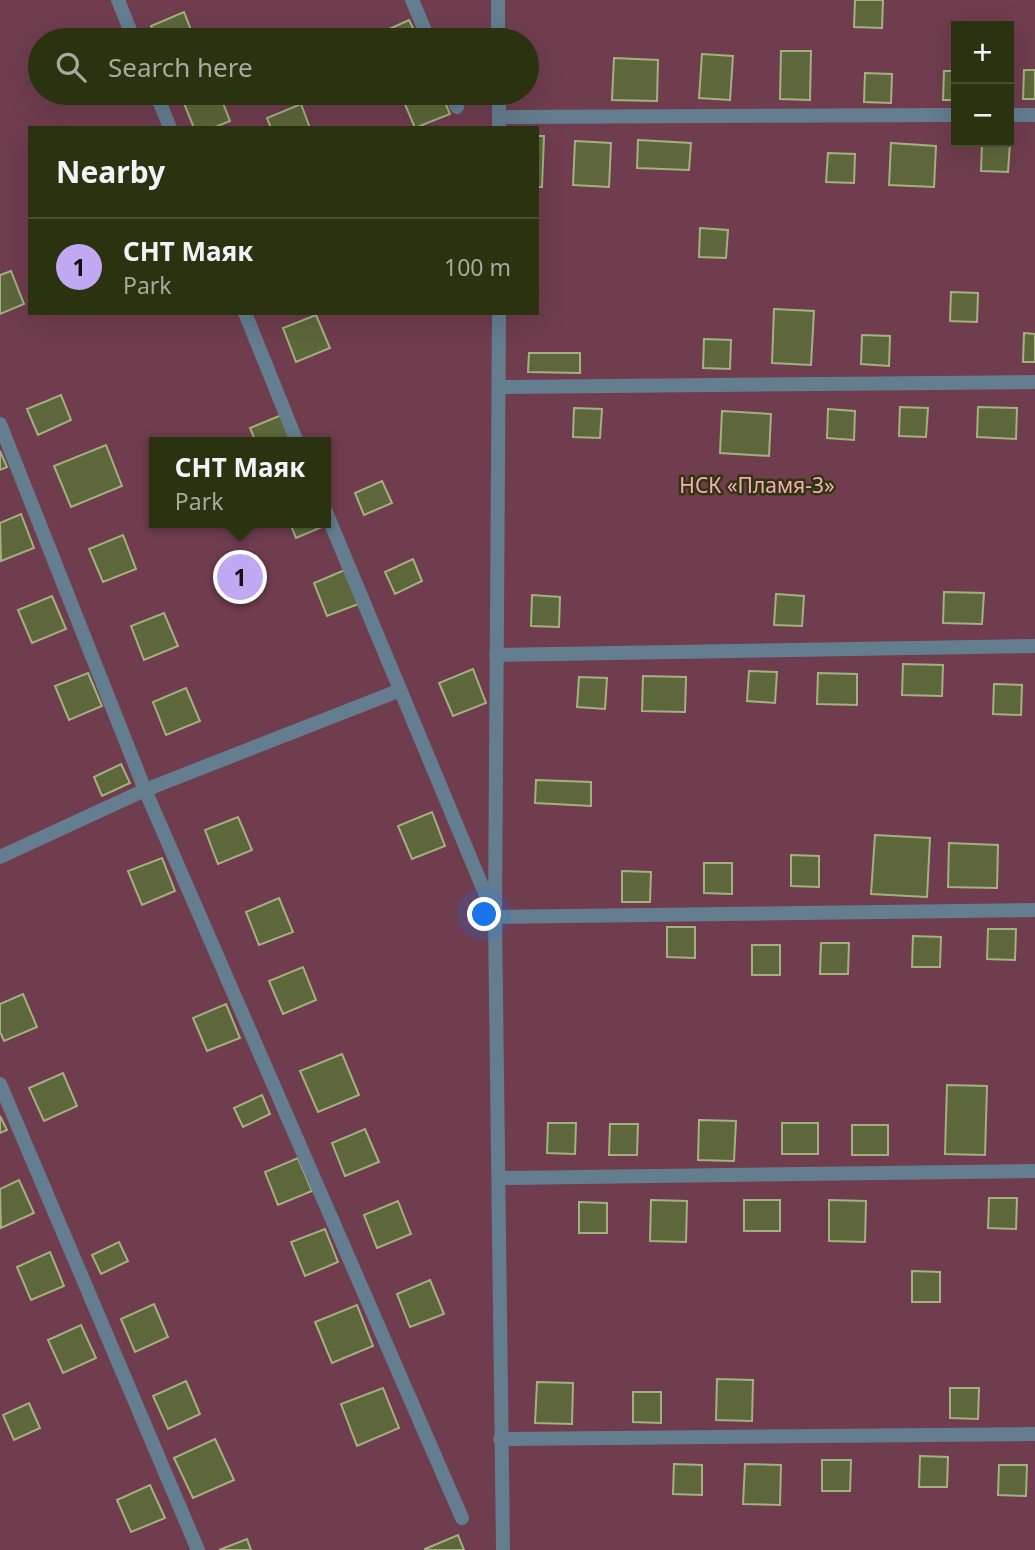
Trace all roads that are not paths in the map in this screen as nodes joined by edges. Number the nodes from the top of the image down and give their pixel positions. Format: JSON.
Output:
{"nodes":[{"id":1,"x":118,"y":0,"type":"edge"},
{"id":2,"x":412,"y":0,"type":"edge"},
{"id":3,"x":498,"y":0,"type":"edge"},
{"id":4,"x":129,"y":28,"type":"edge"},
{"id":5,"x":424,"y":28,"type":"edge"},
{"id":6,"x":498,"y":28,"type":"edge"},
{"id":7,"x":161,"y":105,"type":"edge"},
{"id":8,"x":951,"y":115,"type":"edge"},
{"id":9,"x":1014,"y":115,"type":"edge"},
{"id":10,"x":1035,"y":115,"type":"edge"},
{"id":11,"x":499,"y":122,"type":"edge"},
{"id":12,"x":169,"y":126,"type":"edge"},
{"id":13,"x":246,"y":315,"type":"edge"},
{"id":14,"x":499,"y":315,"type":"edge"},
{"id":15,"x":1035,"y":382,"type":"edge"},
{"id":16,"x":499,"y":387,"type":"junction"},
{"id":17,"x":0,"y":424,"type":"edge"},
{"id":18,"x":296,"y":437,"type":"edge"},
{"id":19,"x":331,"y":524,"type":"edge"},
{"id":20,"x":1035,"y":646,"type":"edge"},
{"id":21,"x":496,"y":655,"type":"junction"},
{"id":22,"x":398,"y":691,"type":"junction"},
{"id":23,"x":145,"y":790,"type":"junction"},
{"id":24,"x":0,"y":857,"type":"edge"},
{"id":25,"x":1035,"y":910,"type":"edge"},
{"id":26,"x":495,"y":917,"type":"junction"},
{"id":27,"x":0,"y":1084,"type":"edge"},
{"id":28,"x":1035,"y":1171,"type":"edge"},
{"id":29,"x":499,"y":1178,"type":"junction"},
{"id":30,"x":1035,"y":1434,"type":"edge"},
{"id":31,"x":500,"y":1439,"type":"junction"},
{"id":32,"x":462,"y":1518,"type":"dead end"},
{"id":33,"x":198,"y":1550,"type":"edge"},
{"id":34,"x":503,"y":1550,"type":"edge"}],
"edges":[{"from":1,"to":4,"type":"street"},
{"from":2,"to":5,"type":"street"},
{"from":3,"to":6,"type":"street"},
{"from":7,"to":12,"type":"street"},
{"from":8,"to":11,"type":"street"},
{"from":9,"to":10,"type":"street"},
{"from":13,"to":18,"type":"street"},
{"from":14,"to":16,"type":"street"},
{"from":15,"to":16,"type":"street"},
{"from":16,"to":21,"type":"street"},
{"from":17,"to":23,"type":"street"},
{"from":19,"to":22,"type":"street"},
{"from":20,"to":21,"type":"street"},
{"from":21,"to":26,"type":"street"},
{"from":22,"to":23,"type":"street"},
{"from":22,"to":26,"type":"street"},
{"from":23,"to":24,"type":"street"},
{"from":23,"to":32,"type":"street"},
{"from":25,"to":26,"type":"street"},
{"from":26,"to":29,"type":"street"},
{"from":27,"to":33,"type":"street"},
{"from":28,"to":29,"type":"street"},
{"from":29,"to":31,"type":"street"},
{"from":30,"to":31,"type":"street"},
{"from":31,"to":34,"type":"street"}]}
